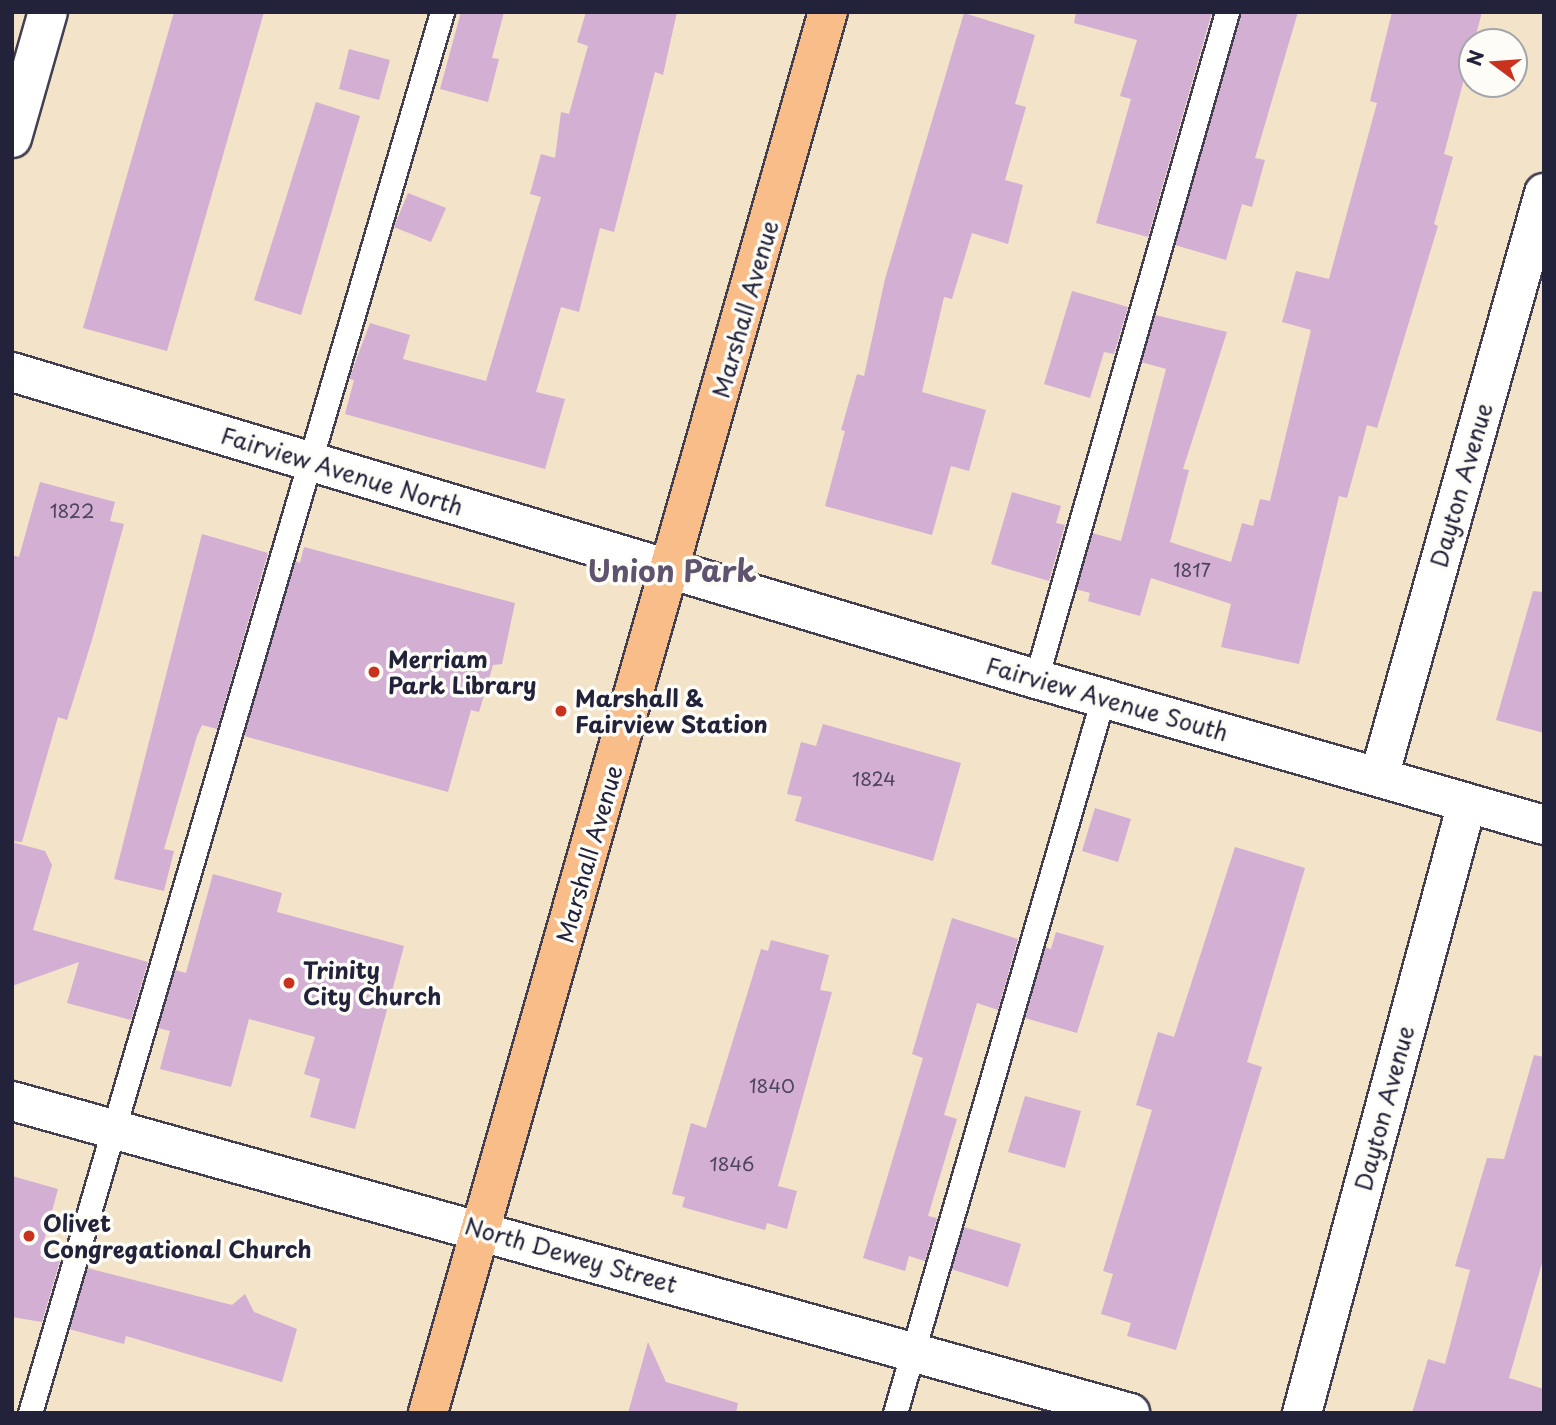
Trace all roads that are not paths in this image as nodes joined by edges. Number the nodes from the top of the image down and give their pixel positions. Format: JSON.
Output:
{"nodes":[{"id":1,"x":48,"y":12,"type":"edge"},
{"id":2,"x":442,"y":12,"type":"edge"},
{"id":3,"x":828,"y":12,"type":"edge"},
{"id":4,"x":1227,"y":12,"type":"edge"},
{"id":5,"x":12,"y":138,"type":"edge"},
{"id":6,"x":1544,"y":192,"type":"edge"},
{"id":7,"x":12,"y":372,"type":"edge"},
{"id":8,"x":309,"y":461,"type":"junction"},
{"id":9,"x":672,"y":570,"type":"junction"},
{"id":10,"x":1036,"y":679,"type":"junction"},
{"id":11,"x":1103,"y":698,"type":"junction"},
{"id":12,"x":1378,"y":777,"type":"junction"},
{"id":13,"x":1467,"y":803,"type":"junction"},
{"id":14,"x":1544,"y":825,"type":"edge"},
{"id":15,"x":12,"y":1101,"type":"edge"},
{"id":16,"x":111,"y":1130,"type":"junction"},
{"id":17,"x":479,"y":1229,"type":"junction"},
{"id":18,"x":912,"y":1351,"type":"junction"},
{"id":19,"x":30,"y":1413,"type":"edge"},
{"id":20,"x":428,"y":1413,"type":"edge"},
{"id":21,"x":895,"y":1413,"type":"edge"},
{"id":22,"x":1130,"y":1413,"type":"edge"},
{"id":23,"x":1302,"y":1413,"type":"edge"}],
"edges":[{"from":1,"to":5,"type":"street"},
{"from":2,"to":8,"type":"lane"},
{"from":3,"to":9,"type":"main road","name":"Marshall Avenue"},
{"from":4,"to":10,"type":"lane"},
{"from":6,"to":12,"type":"street","name":"Dayton Avenue"},
{"from":7,"to":8,"type":"street","name":"Fairview Avenue North"},
{"from":8,"to":9,"type":"street","name":"Fairview Avenue North"},
{"from":8,"to":16,"type":"lane"},
{"from":9,"to":10,"type":"street","name":"Fairview Avenue South"},
{"from":9,"to":17,"type":"main road","name":"Marshall Avenue"},
{"from":10,"to":11,"type":"street","name":"Fairview Avenue South"},
{"from":11,"to":12,"type":"street","name":"Fairview Avenue South"},
{"from":11,"to":18,"type":"lane"},
{"from":12,"to":13,"type":"street","name":"Fairview Avenue South"},
{"from":13,"to":14,"type":"street","name":"Fairview Avenue South"},
{"from":13,"to":23,"type":"street","name":"Dayton Avenue"},
{"from":15,"to":16,"type":"street","name":"North Dewey Street"},
{"from":16,"to":17,"type":"street","name":"North Dewey Street"},
{"from":16,"to":19,"type":"lane"},
{"from":17,"to":18,"type":"street","name":"North Dewey Street"},
{"from":17,"to":20,"type":"main road","name":"Marshall Avenue"},
{"from":18,"to":21,"type":"lane"},
{"from":18,"to":22,"type":"street","name":"North Dewey Street"}]}
